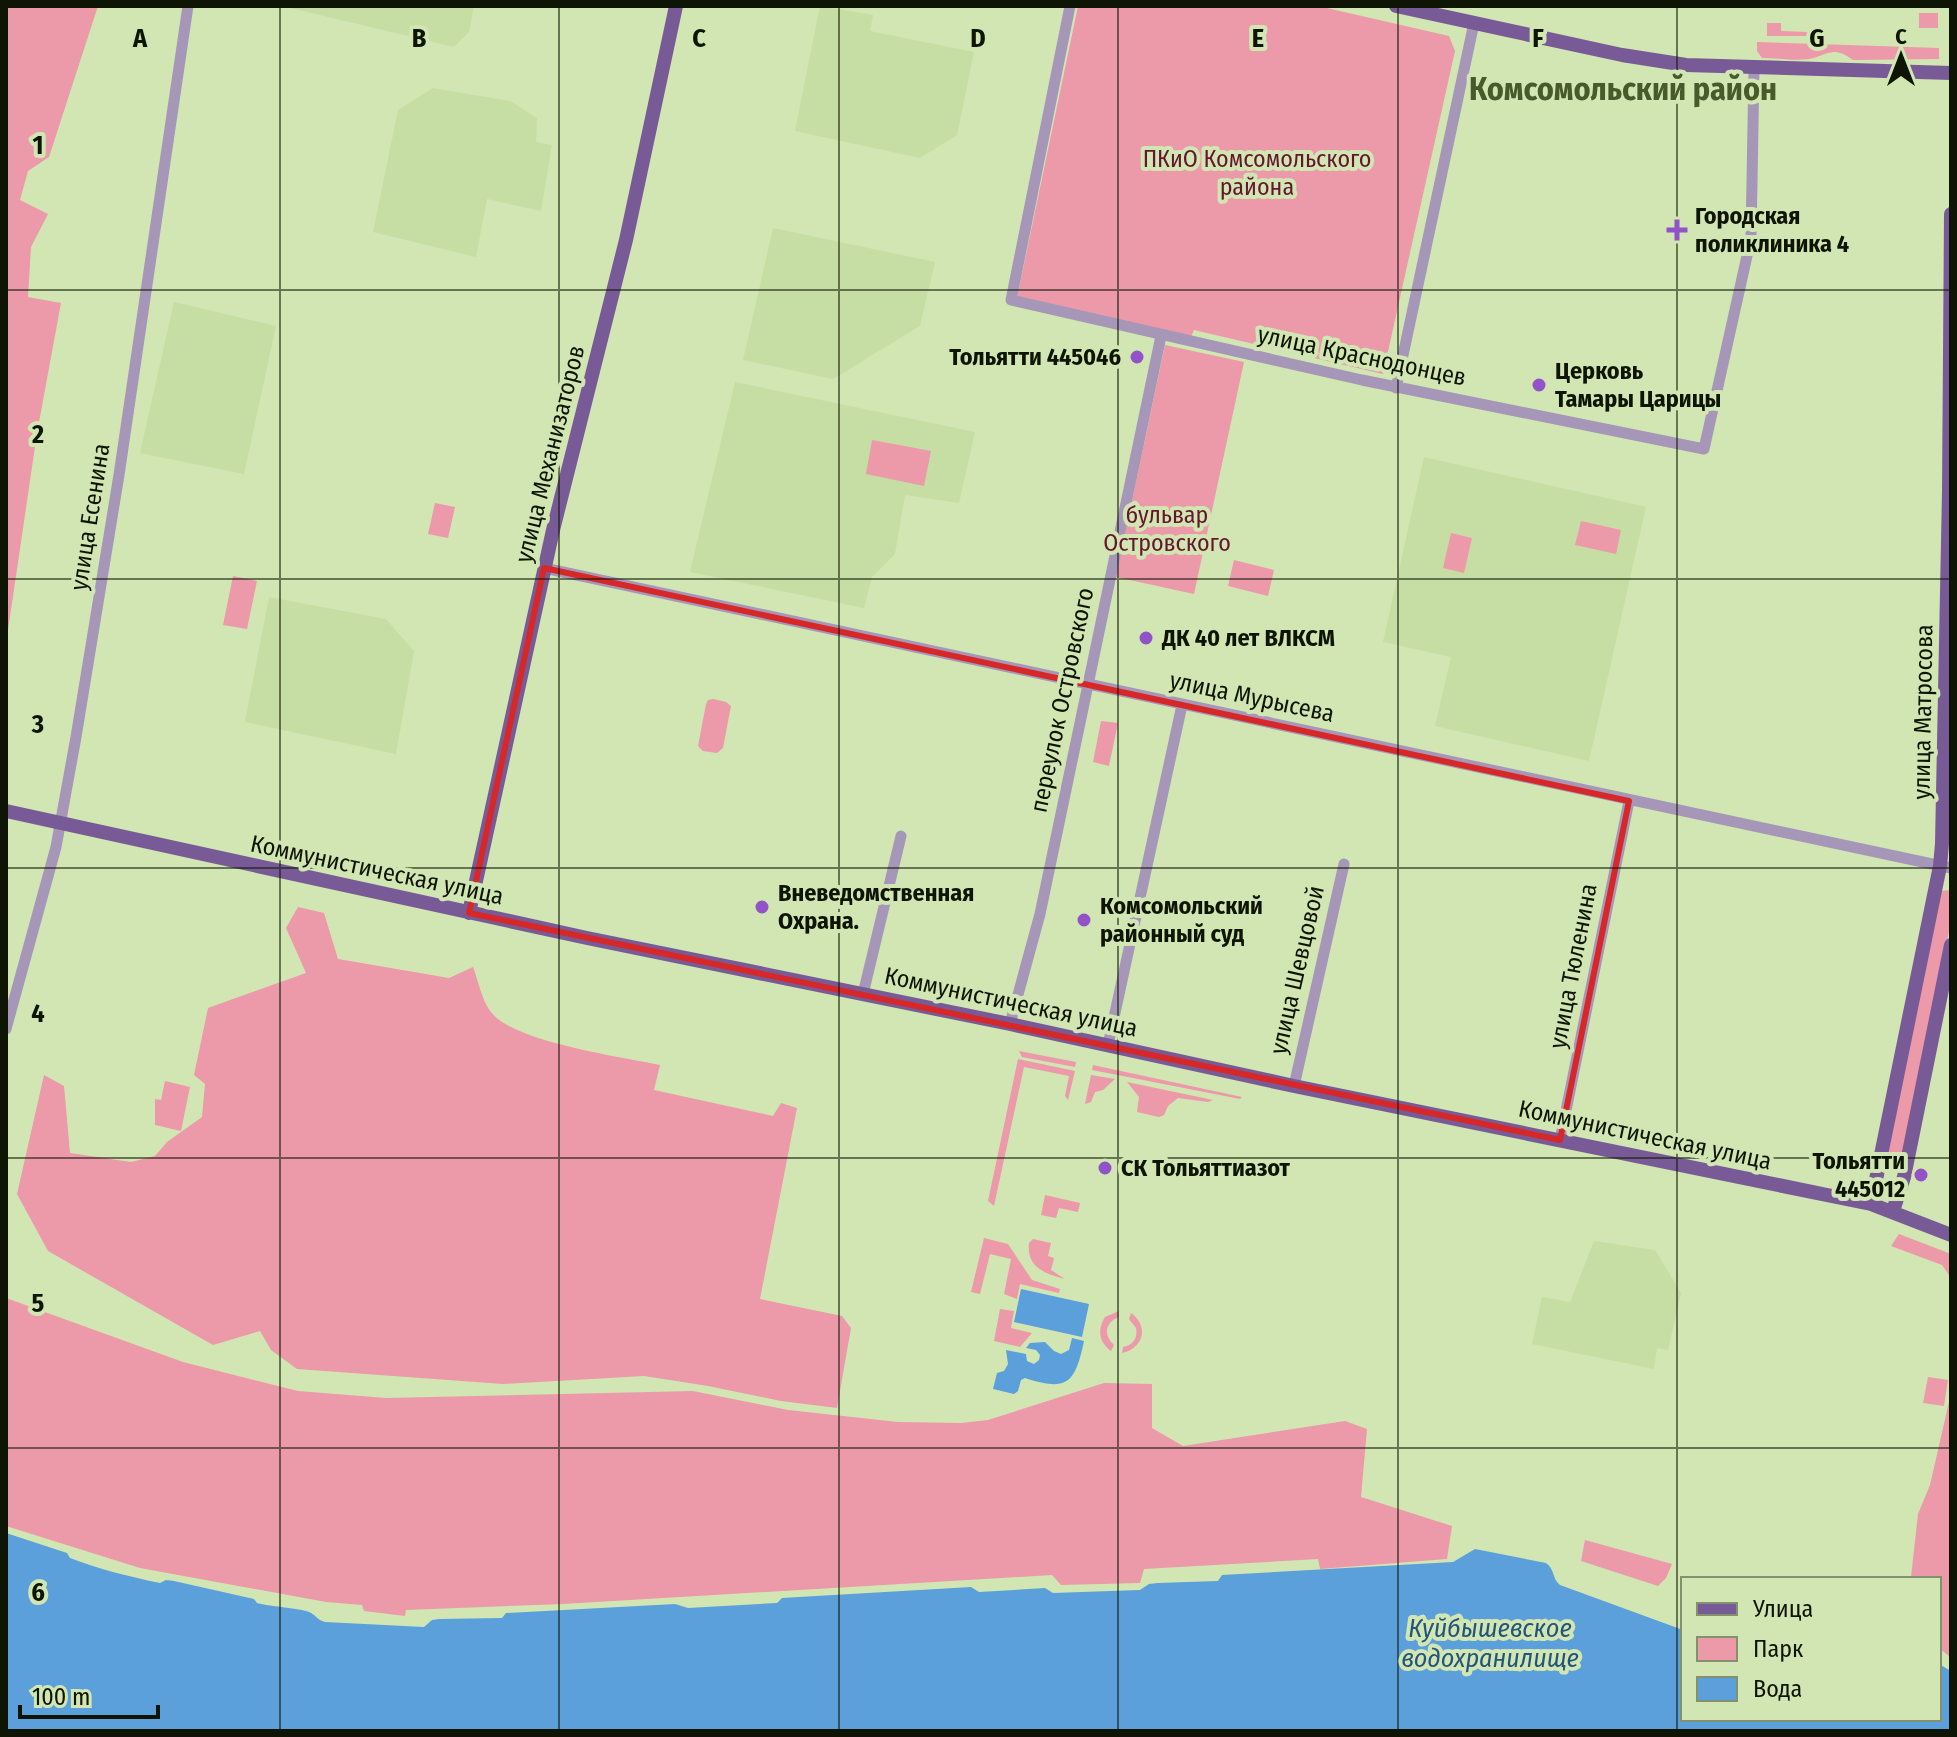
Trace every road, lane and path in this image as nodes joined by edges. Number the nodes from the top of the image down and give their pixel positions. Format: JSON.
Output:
{"nodes":[{"id":1,"x":188,"y":6,"type":"edge"},
{"id":2,"x":676,"y":6,"type":"edge"},
{"id":3,"x":1070,"y":6,"type":"edge"},
{"id":4,"x":1396,"y":6,"type":"edge"},
{"id":5,"x":1474,"y":23,"type":"junction"},
{"id":6,"x":1754,"y":69,"type":"junction"},
{"id":7,"x":1951,"y":73,"type":"edge"},
{"id":8,"x":1951,"y":214,"type":"edge"},
{"id":9,"x":1161,"y":336,"type":"junction"},
{"id":10,"x":1396,"y":388,"type":"junction"},
{"id":11,"x":1950,"y":502,"type":"edge"},
{"id":12,"x":544,"y":568,"type":"junction"},
{"id":13,"x":1088,"y":685,"type":"junction"},
{"id":14,"x":1182,"y":705,"type":"junction"},
{"id":15,"x":1629,"y":801,"type":"junction"},
{"id":16,"x":6,"y":811,"type":"edge"},
{"id":17,"x":59,"y":822,"type":"junction"},
{"id":18,"x":901,"y":836,"type":"dead end"},
{"id":19,"x":1344,"y":864,"type":"dead end"},
{"id":20,"x":1946,"y":867,"type":"edge"},
{"id":21,"x":469,"y":913,"type":"junction"},
{"id":22,"x":1951,"y":945,"type":"edge"},
{"id":23,"x":863,"y":994,"type":"junction"},
{"id":24,"x":1010,"y":1024,"type":"junction"},
{"id":25,"x":6,"y":1029,"type":"edge"},
{"id":26,"x":1108,"y":1045,"type":"junction"},
{"id":27,"x":1294,"y":1086,"type":"junction"},
{"id":28,"x":1560,"y":1140,"type":"junction"},
{"id":29,"x":1871,"y":1204,"type":"junction"},
{"id":30,"x":1893,"y":1211,"type":"junction"},
{"id":31,"x":1951,"y":1235,"type":"edge"}],
"edges":[{"from":1,"to":17,"type":"street","name":"улица Есенина"},
{"from":2,"to":12,"type":"main road","name":"улица Механизаторов"},
{"from":3,"to":9,"type":"street","name":"улица Краснодонцев"},
{"from":4,"to":5,"type":"main road"},
{"from":5,"to":6,"type":"main road"},
{"from":5,"to":10,"type":"street"},
{"from":6,"to":7,"type":"main road"},
{"from":6,"to":10,"type":"street","name":"улица Краснодонцев"},
{"from":8,"to":11,"type":"main road","name":"улица Матросова"},
{"from":9,"to":10,"type":"street","name":"улица Краснодонцев"},
{"from":9,"to":13,"type":"street","name":"переулок Островского"},
{"from":11,"to":20,"type":"main road","name":"улица Матросова"},
{"from":12,"to":13,"type":"street","name":"улица Мурысева"},
{"from":12,"to":21,"type":"main road","name":"улица Механизаторов"},
{"from":13,"to":14,"type":"street","name":"улица Мурысева"},
{"from":13,"to":24,"type":"street","name":"переулок Островского"},
{"from":14,"to":15,"type":"street","name":"улица Мурысева"},
{"from":14,"to":26,"type":"street"},
{"from":15,"to":20,"type":"street","name":"улица Мурысева"},
{"from":15,"to":28,"type":"street","name":"улица Тюленина"},
{"from":16,"to":17,"type":"main road","name":"Коммунистическая улица"},
{"from":17,"to":21,"type":"main road","name":"Коммунистическая улица"},
{"from":17,"to":25,"type":"street","name":"улица Есенина"},
{"from":18,"to":23,"type":"street"},
{"from":19,"to":27,"type":"street","name":"улица Шевцовой"},
{"from":20,"to":29,"type":"main road","name":"улица Матросова"},
{"from":21,"to":23,"type":"main road","name":"Коммунистическая улица"},
{"from":22,"to":30,"type":"main road"},
{"from":23,"to":24,"type":"main road","name":"Коммунистическая улица"},
{"from":24,"to":26,"type":"main road","name":"Коммунистическая улица"},
{"from":26,"to":27,"type":"main road","name":"Коммунистическая улица"},
{"from":27,"to":28,"type":"main road","name":"Коммунистическая улица"},
{"from":28,"to":29,"type":"main road","name":"Коммунистическая улица"},
{"from":29,"to":30,"type":"main road","name":"Коммунистическая улица"},
{"from":30,"to":31,"type":"main road","name":"Коммунистическая улица"}]}
